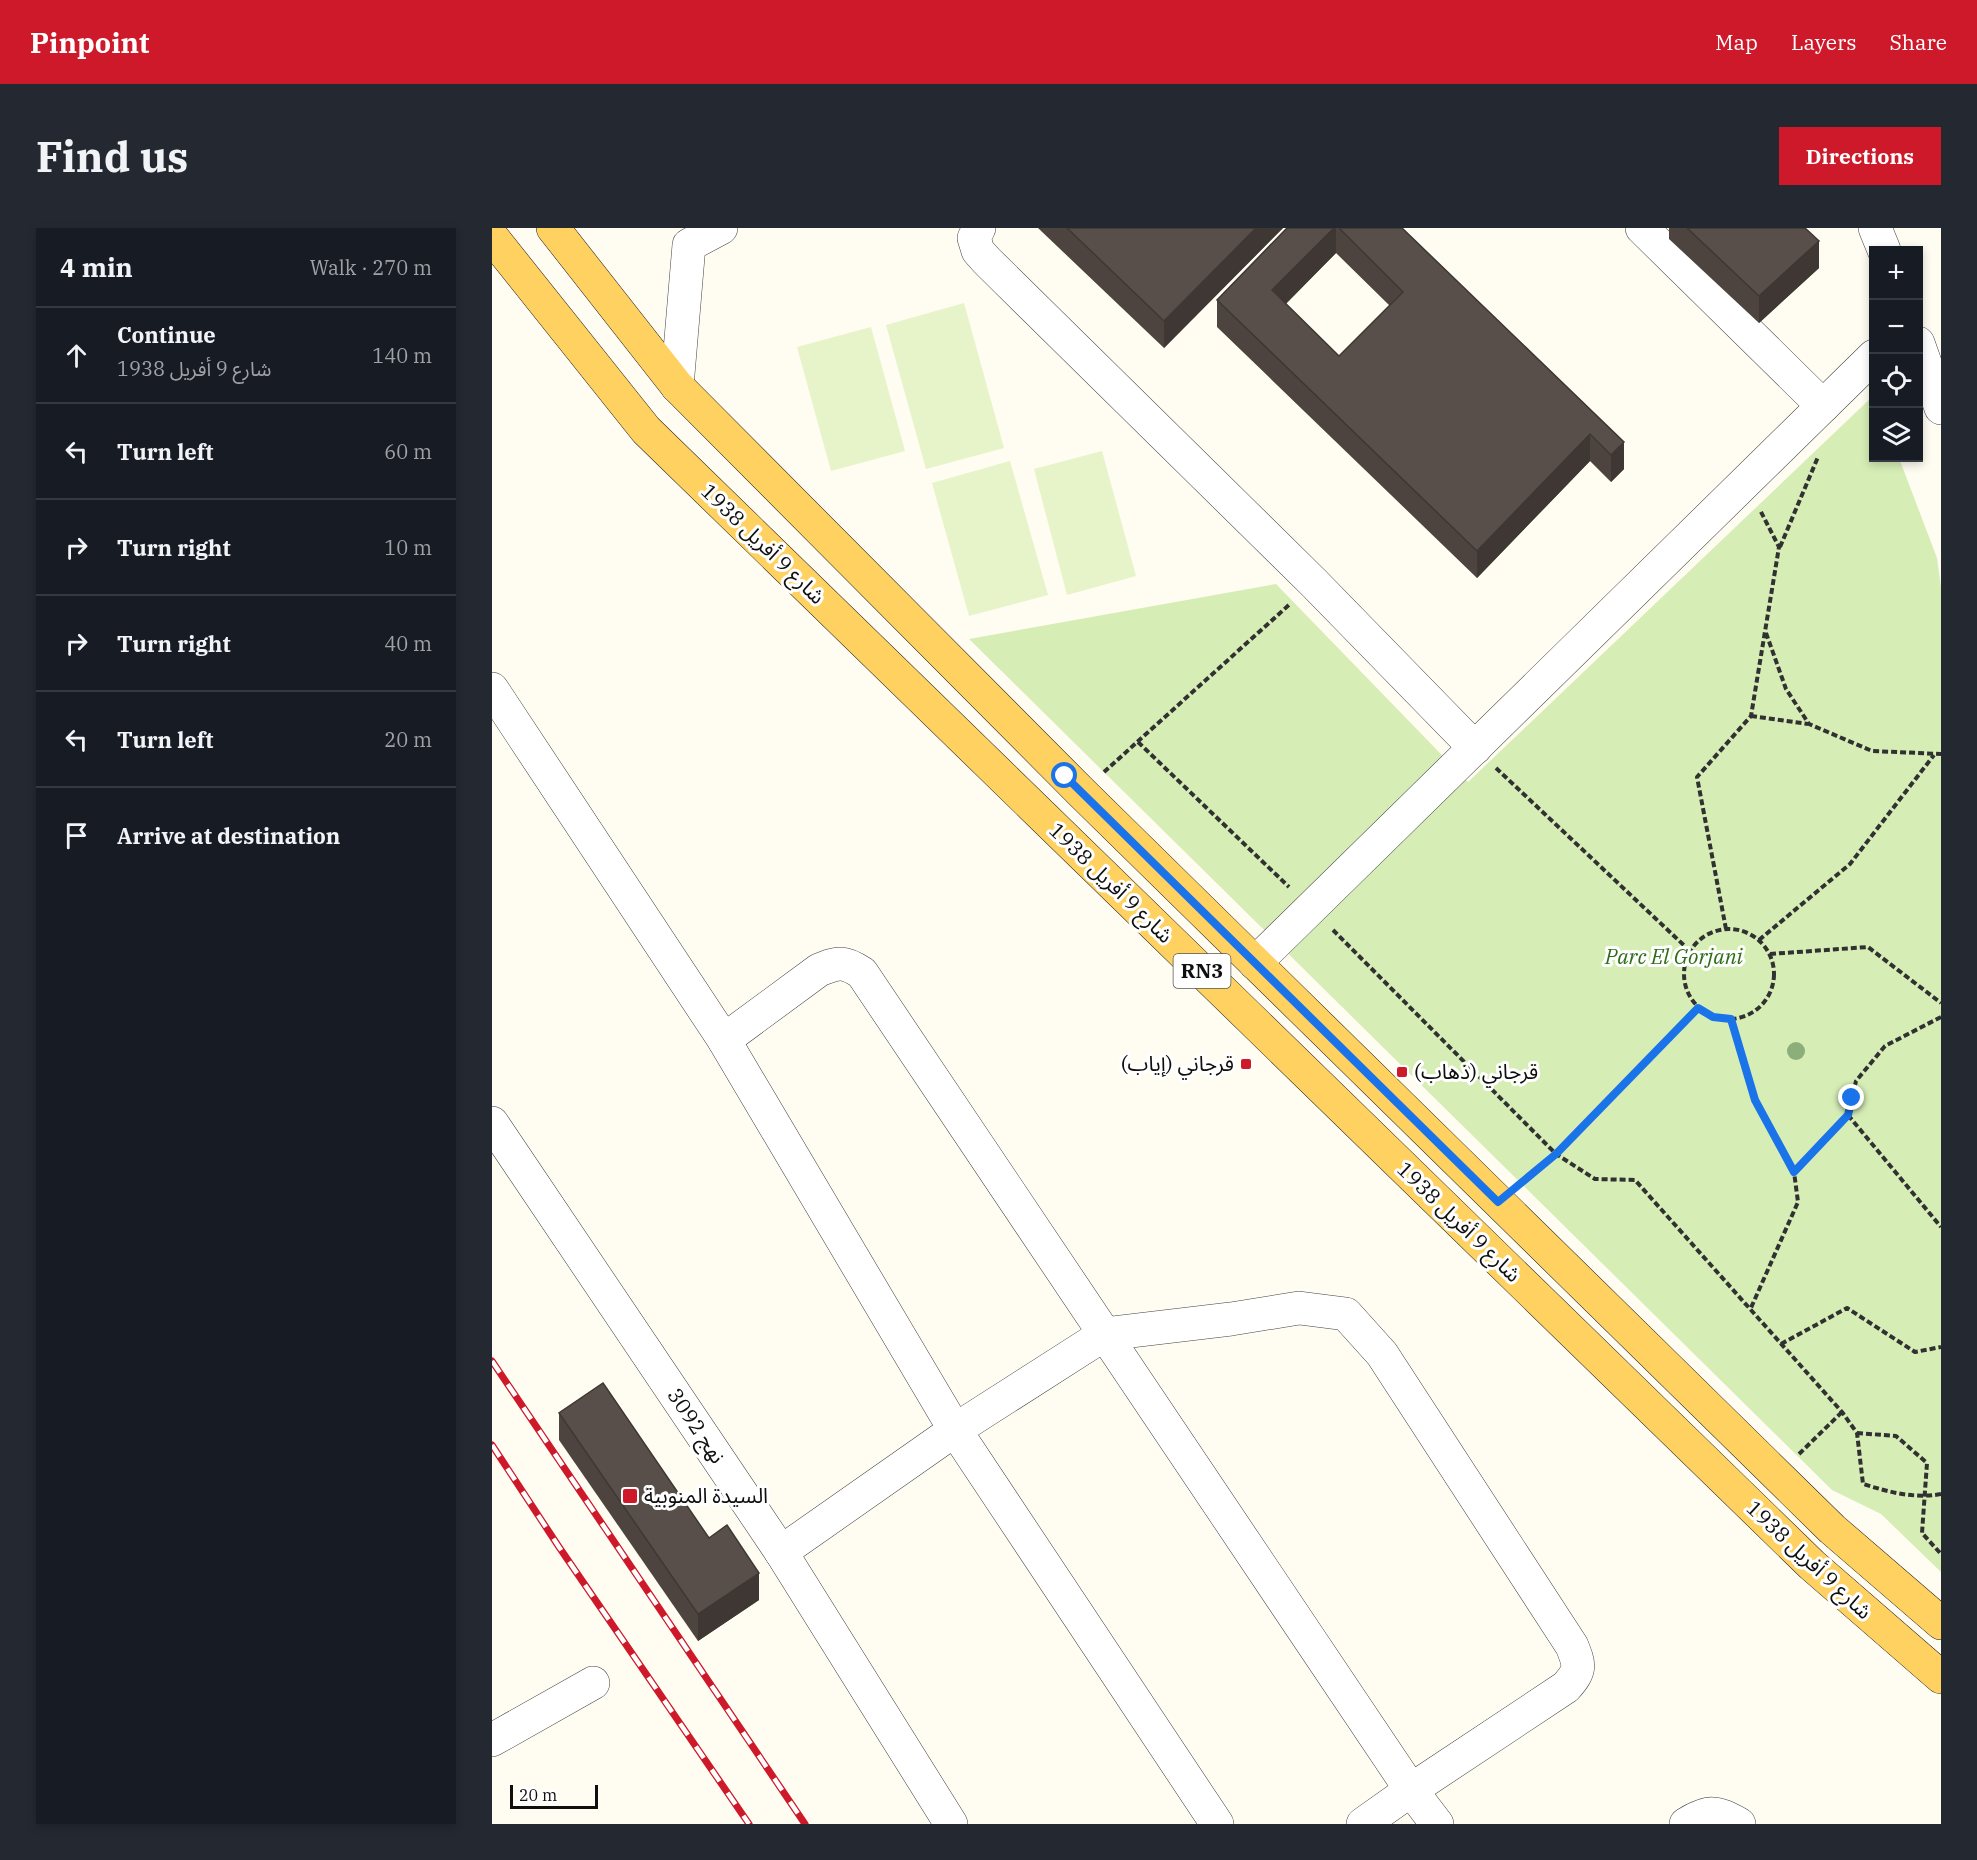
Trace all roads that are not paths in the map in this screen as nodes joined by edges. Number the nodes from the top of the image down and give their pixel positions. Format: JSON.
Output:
{"nodes":[{"id":1,"x":553,"y":228,"type":"edge"},
{"id":2,"x":721,"y":228,"type":"edge"},
{"id":3,"x":979,"y":228,"type":"edge"},
{"id":4,"x":1642,"y":228,"type":"edge"},
{"id":5,"x":1875,"y":228,"type":"edge"},
{"id":6,"x":686,"y":236,"type":"edge"},
{"id":7,"x":492,"y":237,"type":"edge"},
{"id":8,"x":1882,"y":246,"type":"edge"},
{"id":9,"x":1922,"y":354,"type":"edge"},
{"id":10,"x":1869,"y":361,"type":"edge"},
{"id":11,"x":677,"y":386,"type":"junction"},
{"id":12,"x":1823,"y":406,"type":"junction"},
{"id":13,"x":1941,"y":408,"type":"edge"},
{"id":14,"x":492,"y":689,"type":"edge"},
{"id":15,"x":1475,"y":748,"type":"junction"},
{"id":16,"x":1255,"y":963,"type":"junction"},
{"id":17,"x":724,"y":1040,"type":"junction"},
{"id":18,"x":492,"y":1123,"type":"edge"},
{"id":19,"x":1105,"y":1334,"type":"junction"},
{"id":20,"x":955,"y":1430,"type":"junction"},
{"id":21,"x":781,"y":1552,"type":"junction"},
{"id":22,"x":1936,"y":1616,"type":"edge"},
{"id":23,"x":1941,"y":1677,"type":"edge"},
{"id":24,"x":593,"y":1683,"type":"dead end"},
{"id":25,"x":492,"y":1740,"type":"edge"},
{"id":26,"x":1411,"y":1790,"type":"junction"},
{"id":27,"x":951,"y":1824,"type":"edge"},
{"id":28,"x":1217,"y":1824,"type":"edge"},
{"id":29,"x":1363,"y":1824,"type":"edge"},
{"id":30,"x":1437,"y":1824,"type":"edge"},
{"id":31,"x":1686,"y":1824,"type":"edge"},
{"id":32,"x":1739,"y":1824,"type":"edge"}],
"edges":[{"from":1,"to":11,"type":"main road","name":"شارع 9 أفريل 1938","number":"RN3"},
{"from":2,"to":6,"type":"street"},
{"from":3,"to":15,"type":"street"},
{"from":4,"to":12,"type":"street"},
{"from":5,"to":8,"type":"street"},
{"from":6,"to":11,"type":"street"},
{"from":7,"to":23,"type":"main road","name":"شارع 9 أفريل 1938","number":"RN3"},
{"from":9,"to":13,"type":"street"},
{"from":10,"to":12,"type":"street"},
{"from":11,"to":16,"type":"main road","name":"شارع 9 أفريل 1938","number":"RN3"},
{"from":12,"to":15,"type":"street"},
{"from":14,"to":17,"type":"street"},
{"from":15,"to":16,"type":"street"},
{"from":16,"to":22,"type":"main road","name":"شارع 9 أفريل 1938","number":"RN3"},
{"from":17,"to":19,"type":"street"},
{"from":17,"to":20,"type":"street"},
{"from":18,"to":21,"type":"street","name":"نهج 3092"},
{"from":19,"to":20,"type":"street"},
{"from":19,"to":26,"type":"street"},
{"from":19,"to":26,"type":"street"},
{"from":20,"to":21,"type":"street"},
{"from":20,"to":28,"type":"street"},
{"from":21,"to":27,"type":"street","name":"نهج 3092"},
{"from":24,"to":25,"type":"street"},
{"from":26,"to":29,"type":"street"},
{"from":26,"to":30,"type":"street"},
{"from":31,"to":32,"type":"street"}]}
